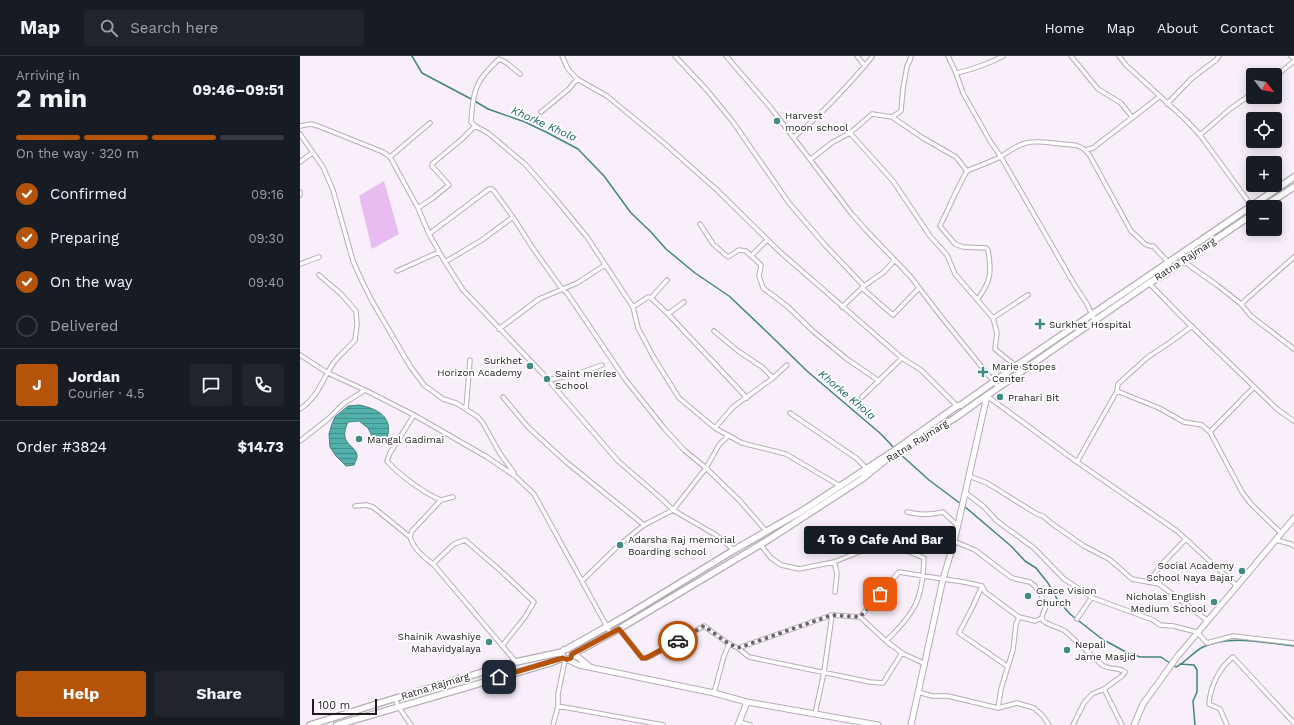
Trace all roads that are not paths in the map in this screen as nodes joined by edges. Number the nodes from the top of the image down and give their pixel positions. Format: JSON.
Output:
{"nodes":[{"id":1,"x":562,"y":56,"type":"edge"},
{"id":2,"x":675,"y":56,"type":"edge"},
{"id":3,"x":726,"y":56,"type":"edge"},
{"id":4,"x":857,"y":56,"type":"edge"},
{"id":5,"x":911,"y":56,"type":"edge"},
{"id":6,"x":948,"y":56,"type":"edge"},
{"id":7,"x":1003,"y":56,"type":"edge"},
{"id":8,"x":1071,"y":56,"type":"edge"},
{"id":9,"x":1119,"y":56,"type":"edge"},
{"id":10,"x":1219,"y":56,"type":"edge"},
{"id":11,"x":1291,"y":56,"type":"edge"},
{"id":12,"x":872,"y":57,"type":"dead end"},
{"id":13,"x":1294,"y":59,"type":"edge"},
{"id":14,"x":865,"y":66,"type":"junction"},
{"id":15,"x":1282,"y":70,"type":"edge"},
{"id":16,"x":956,"y":73,"type":"junction"},
{"id":17,"x":520,"y":74,"type":"dead end"},
{"id":18,"x":577,"y":79,"type":"junction"},
{"id":19,"x":1160,"y":97,"type":"junction"},
{"id":20,"x":1246,"y":98,"type":"edge"},
{"id":21,"x":1167,"y":104,"type":"junction"},
{"id":22,"x":541,"y":112,"type":"dead end"},
{"id":23,"x":892,"y":117,"type":"junction"},
{"id":24,"x":1132,"y":117,"type":"junction"},
{"id":25,"x":430,"y":123,"type":"dead end"},
{"id":26,"x":300,"y":126,"type":"edge"},
{"id":27,"x":475,"y":126,"type":"junction"},
{"id":28,"x":850,"y":133,"type":"junction"},
{"id":29,"x":300,"y":134,"type":"edge"},
{"id":30,"x":1200,"y":135,"type":"junction"},
{"id":31,"x":794,"y":137,"type":"junction"},
{"id":32,"x":1085,"y":150,"type":"junction"},
{"id":33,"x":312,"y":152,"type":"junction"},
{"id":34,"x":390,"y":157,"type":"junction"},
{"id":35,"x":1001,"y":157,"type":"junction"},
{"id":36,"x":811,"y":159,"type":"junction"},
{"id":37,"x":300,"y":162,"type":"edge"},
{"id":38,"x":967,"y":171,"type":"junction"},
{"id":39,"x":1294,"y":177,"type":"edge"},
{"id":40,"x":1294,"y":187,"type":"edge"},
{"id":41,"x":300,"y":192,"type":"edge"},
{"id":42,"x":300,"y":195,"type":"edge"},
{"id":43,"x":1246,"y":200,"type":"edge"},
{"id":44,"x":1258,"y":200,"type":"edge"},
{"id":45,"x":1274,"y":200,"type":"edge"},
{"id":46,"x":418,"y":208,"type":"junction"},
{"id":47,"x":1246,"y":208,"type":"edge"},
{"id":48,"x":514,"y":217,"type":"junction"},
{"id":49,"x":1246,"y":219,"type":"edge"},
{"id":50,"x":700,"y":224,"type":"dead end"},
{"id":51,"x":429,"y":234,"type":"junction"},
{"id":52,"x":767,"y":240,"type":"junction"},
{"id":53,"x":439,"y":252,"type":"junction"},
{"id":54,"x":751,"y":256,"type":"junction"},
{"id":55,"x":319,"y":257,"type":"dead end"},
{"id":56,"x":1294,"y":257,"type":"edge"},
{"id":57,"x":895,"y":260,"type":"junction"},
{"id":58,"x":1183,"y":261,"type":"junction"},
{"id":59,"x":445,"y":262,"type":"junction"},
{"id":60,"x":300,"y":264,"type":"edge"},
{"id":61,"x":605,"y":265,"type":"junction"},
{"id":62,"x":1166,"y":265,"type":"junction"},
{"id":63,"x":397,"y":271,"type":"dead end"},
{"id":64,"x":1168,"y":272,"type":"junction"},
{"id":65,"x":319,"y":275,"type":"dead end"},
{"id":66,"x":667,"y":280,"type":"dead end"},
{"id":67,"x":1149,"y":282,"type":"junction"},
{"id":68,"x":863,"y":287,"type":"junction"},
{"id":69,"x":919,"y":288,"type":"junction"},
{"id":70,"x":562,"y":289,"type":"junction"},
{"id":71,"x":1028,"y":295,"type":"dead end"},
{"id":72,"x":651,"y":298,"type":"junction"},
{"id":73,"x":977,"y":300,"type":"junction"},
{"id":74,"x":684,"y":302,"type":"dead end"},
{"id":75,"x":1241,"y":304,"type":"junction"},
{"id":76,"x":633,"y":307,"type":"junction"},
{"id":77,"x":842,"y":307,"type":"junction"},
{"id":78,"x":668,"y":314,"type":"junction"},
{"id":79,"x":1092,"y":315,"type":"junction"},
{"id":80,"x":993,"y":318,"type":"junction"},
{"id":81,"x":1095,"y":321,"type":"junction"},
{"id":82,"x":1192,"y":326,"type":"junction"},
{"id":83,"x":499,"y":328,"type":"junction"},
{"id":84,"x":714,"y":331,"type":"dead end"},
{"id":85,"x":1294,"y":349,"type":"edge"},
{"id":86,"x":300,"y":355,"type":"edge"},
{"id":87,"x":902,"y":358,"type":"junction"},
{"id":88,"x":470,"y":360,"type":"dead end"},
{"id":89,"x":602,"y":365,"type":"dead end"},
{"id":90,"x":787,"y":365,"type":"dead end"},
{"id":91,"x":1016,"y":366,"type":"junction"},
{"id":92,"x":328,"y":372,"type":"junction"},
{"id":93,"x":774,"y":378,"type":"junction"},
{"id":94,"x":548,"y":380,"type":"junction"},
{"id":95,"x":879,"y":381,"type":"junction"},
{"id":96,"x":995,"y":382,"type":"junction"},
{"id":97,"x":1254,"y":387,"type":"junction"},
{"id":98,"x":999,"y":388,"type":"junction"},
{"id":99,"x":365,"y":390,"type":"junction"},
{"id":100,"x":1117,"y":391,"type":"junction"},
{"id":101,"x":987,"y":396,"type":"junction"},
{"id":102,"x":503,"y":397,"type":"dead end"},
{"id":103,"x":862,"y":397,"type":"dead end"},
{"id":104,"x":746,"y":398,"type":"junction"},
{"id":105,"x":971,"y":398,"type":"junction"},
{"id":106,"x":976,"y":404,"type":"junction"},
{"id":107,"x":956,"y":406,"type":"junction"},
{"id":108,"x":466,"y":409,"type":"junction"},
{"id":109,"x":300,"y":410,"type":"edge"},
{"id":110,"x":790,"y":413,"type":"dead end"},
{"id":111,"x":414,"y":415,"type":"junction"},
{"id":112,"x":1294,"y":421,"type":"edge"},
{"id":113,"x":716,"y":428,"type":"junction"},
{"id":114,"x":1210,"y":432,"type":"junction"},
{"id":115,"x":728,"y":436,"type":"junction"},
{"id":116,"x":300,"y":442,"type":"edge"},
{"id":117,"x":900,"y":450,"type":"junction"},
{"id":118,"x":887,"y":457,"type":"junction"},
{"id":119,"x":1077,"y":462,"type":"junction"},
{"id":120,"x":706,"y":468,"type":"junction"},
{"id":121,"x":866,"y":468,"type":"junction"},
{"id":122,"x":515,"y":476,"type":"junction"},
{"id":123,"x":969,"y":476,"type":"junction"},
{"id":124,"x":840,"y":486,"type":"junction"},
{"id":125,"x":966,"y":493,"type":"junction"},
{"id":126,"x":454,"y":496,"type":"dead end"},
{"id":127,"x":441,"y":500,"type":"junction"},
{"id":128,"x":355,"y":506,"type":"dead end"},
{"id":129,"x":673,"y":510,"type":"junction"},
{"id":130,"x":907,"y":512,"type":"dead end"},
{"id":131,"x":1294,"y":518,"type":"edge"},
{"id":132,"x":644,"y":525,"type":"junction"},
{"id":133,"x":958,"y":526,"type":"junction"},
{"id":134,"x":766,"y":531,"type":"junction"},
{"id":135,"x":1281,"y":533,"type":"junction"},
{"id":136,"x":410,"y":537,"type":"junction"},
{"id":137,"x":1185,"y":540,"type":"junction"},
{"id":138,"x":1276,"y":540,"type":"junction"},
{"id":139,"x":954,"y":542,"type":"junction"},
{"id":140,"x":760,"y":544,"type":"junction"},
{"id":141,"x":1294,"y":546,"type":"edge"},
{"id":142,"x":734,"y":550,"type":"junction"},
{"id":143,"x":856,"y":553,"type":"junction"},
{"id":144,"x":834,"y":562,"type":"junction"},
{"id":145,"x":434,"y":565,"type":"junction"},
{"id":146,"x":924,"y":576,"type":"junction"},
{"id":147,"x":943,"y":580,"type":"junction"},
{"id":148,"x":582,"y":581,"type":"junction"},
{"id":149,"x":1148,"y":582,"type":"junction"},
{"id":150,"x":982,"y":586,"type":"junction"},
{"id":151,"x":1237,"y":586,"type":"junction"},
{"id":152,"x":835,"y":592,"type":"dead end"},
{"id":153,"x":1092,"y":597,"type":"junction"},
{"id":154,"x":832,"y":615,"type":"junction"},
{"id":155,"x":860,"y":617,"type":"junction"},
{"id":156,"x":1019,"y":617,"type":"junction"},
{"id":157,"x":1042,"y":618,"type":"junction"},
{"id":158,"x":1077,"y":619,"type":"dead end"},
{"id":159,"x":1208,"y":621,"type":"junction"},
{"id":160,"x":607,"y":626,"type":"junction"},
{"id":161,"x":619,"y":629,"type":"junction"},
{"id":162,"x":1197,"y":632,"type":"junction"},
{"id":163,"x":611,"y":634,"type":"junction"},
{"id":164,"x":886,"y":642,"type":"junction"},
{"id":165,"x":1294,"y":643,"type":"edge"},
{"id":166,"x":729,"y":644,"type":"junction"},
{"id":167,"x":502,"y":646,"type":"junction"},
{"id":168,"x":738,"y":648,"type":"junction"},
{"id":169,"x":902,"y":653,"type":"junction"},
{"id":170,"x":567,"y":656,"type":"junction"},
{"id":171,"x":516,"y":662,"type":"junction"},
{"id":172,"x":925,"y":664,"type":"junction"},
{"id":173,"x":1007,"y":666,"type":"junction"},
{"id":174,"x":824,"y":672,"type":"junction"},
{"id":175,"x":1104,"y":689,"type":"junction"},
{"id":176,"x":918,"y":692,"type":"junction"},
{"id":177,"x":714,"y":693,"type":"junction"},
{"id":178,"x":395,"y":698,"type":"junction"},
{"id":179,"x":747,"y":702,"type":"junction"},
{"id":180,"x":398,"y":706,"type":"junction"},
{"id":181,"x":558,"y":706,"type":"junction"},
{"id":182,"x":998,"y":708,"type":"junction"},
{"id":183,"x":815,"y":714,"type":"junction"},
{"id":184,"x":633,"y":720,"type":"junction"},
{"id":185,"x":857,"y":723,"type":"edge"},
{"id":186,"x":1294,"y":723,"type":"edge"},
{"id":187,"x":739,"y":724,"type":"edge"},
{"id":188,"x":310,"y":725,"type":"edge"},
{"id":189,"x":337,"y":725,"type":"edge"},
{"id":190,"x":411,"y":725,"type":"edge"},
{"id":191,"x":552,"y":725,"type":"edge"},
{"id":192,"x":631,"y":725,"type":"edge"},
{"id":193,"x":664,"y":725,"type":"edge"},
{"id":194,"x":750,"y":725,"type":"edge"},
{"id":195,"x":878,"y":725,"type":"edge"},
{"id":196,"x":911,"y":725,"type":"edge"},
{"id":197,"x":1049,"y":725,"type":"edge"},
{"id":198,"x":1073,"y":725,"type":"edge"},
{"id":199,"x":1122,"y":725,"type":"edge"},
{"id":200,"x":1134,"y":725,"type":"edge"},
{"id":201,"x":1227,"y":725,"type":"edge"}],
"edges":[{"from":1,"to":18,"type":"street"},
{"from":2,"to":68,"type":"street"},
{"from":3,"to":31,"type":"street"},
{"from":4,"to":14,"type":"street"},
{"from":5,"to":23,"type":"street"},
{"from":6,"to":16,"type":"street"},
{"from":7,"to":16,"type":"street"},
{"from":8,"to":24,"type":"street"},
{"from":9,"to":19,"type":"street"},
{"from":10,"to":21,"type":"street"},
{"from":11,"to":13,"type":"street"},
{"from":12,"to":14,"type":"street"},
{"from":13,"to":15,"type":"street"},
{"from":14,"to":31,"type":"street"},
{"from":16,"to":35,"type":"street"},
{"from":17,"to":27,"type":"street"},
{"from":18,"to":22,"type":"street"},
{"from":18,"to":52,"type":"street"},
{"from":19,"to":21,"type":"street"},
{"from":19,"to":24,"type":"street"},
{"from":20,"to":30,"type":"street"},
{"from":21,"to":30,"type":"street"},
{"from":23,"to":28,"type":"street"},
{"from":23,"to":38,"type":"street"},
{"from":24,"to":32,"type":"street"},
{"from":25,"to":34,"type":"street"},
{"from":26,"to":34,"type":"street"},
{"from":27,"to":46,"type":"street"},
{"from":27,"to":61,"type":"street"},
{"from":28,"to":36,"type":"street"},
{"from":28,"to":73,"type":"street"},
{"from":29,"to":33,"type":"street"},
{"from":30,"to":43,"type":"street"},
{"from":31,"to":36,"type":"street"},
{"from":32,"to":35,"type":"street"},
{"from":32,"to":62,"type":"street"},
{"from":33,"to":37,"type":"street"},
{"from":33,"to":108,"type":"street"},
{"from":34,"to":46,"type":"street"},
{"from":35,"to":38,"type":"street"},
{"from":35,"to":79,"type":"street"},
{"from":36,"to":57,"type":"street"},
{"from":38,"to":73,"type":"street"},
{"from":39,"to":44,"type":"main road"},
{"from":40,"to":45,"type":"main road"},
{"from":41,"to":42,"type":"street"},
{"from":46,"to":51,"type":"street"},
{"from":47,"to":62,"type":"main road"},
{"from":48,"to":51,"type":"street"},
{"from":48,"to":59,"type":"street"},
{"from":48,"to":70,"type":"street"},
{"from":49,"to":58,"type":"main road","name":"Ratna Rajmarg"},
{"from":50,"to":54,"type":"street"},
{"from":51,"to":53,"type":"street"},
{"from":52,"to":54,"type":"street"},
{"from":52,"to":77,"type":"street"},
{"from":53,"to":59,"type":"street"},
{"from":53,"to":63,"type":"street"},
{"from":54,"to":95,"type":"street"},
{"from":55,"to":60,"type":"street"},
{"from":56,"to":75,"type":"street"},
{"from":57,"to":68,"type":"street"},
{"from":57,"to":69,"type":"street"},
{"from":58,"to":64,"type":"main road","name":"Ratna Rajmarg"},
{"from":58,"to":75,"type":"street"},
{"from":59,"to":83,"type":"street"},
{"from":61,"to":70,"type":"street"},
{"from":61,"to":76,"type":"street"},
{"from":62,"to":64,"type":"main road"},
{"from":62,"to":79,"type":"main road"},
{"from":64,"to":67,"type":"main road","name":"Ratna Rajmarg"},
{"from":65,"to":92,"type":"street"},
{"from":66,"to":72,"type":"street"},
{"from":67,"to":81,"type":"main road","name":"Ratna Rajmarg"},
{"from":67,"to":82,"type":"street"},
{"from":68,"to":69,"type":"street"},
{"from":68,"to":77,"type":"street"},
{"from":69,"to":96,"type":"street"},
{"from":70,"to":83,"type":"street"},
{"from":70,"to":120,"type":"street"},
{"from":71,"to":80,"type":"street"},
{"from":72,"to":76,"type":"street"},
{"from":72,"to":78,"type":"street"},
{"from":73,"to":80,"type":"street"},
{"from":74,"to":78,"type":"street"},
{"from":75,"to":85,"type":"street"},
{"from":76,"to":113,"type":"street"},
{"from":77,"to":87,"type":"street"},
{"from":78,"to":104,"type":"street"},
{"from":79,"to":81,"type":"street"},
{"from":79,"to":91,"type":"main road"},
{"from":80,"to":91,"type":"street"},
{"from":81,"to":98,"type":"main road","name":"Ratna Rajmarg"},
{"from":82,"to":97,"type":"street"},
{"from":82,"to":100,"type":"street"},
{"from":83,"to":94,"type":"street"},
{"from":84,"to":93,"type":"street"},
{"from":86,"to":92,"type":"street"},
{"from":87,"to":95,"type":"street"},
{"from":87,"to":107,"type":"street"},
{"from":88,"to":108,"type":"street"},
{"from":89,"to":94,"type":"street"},
{"from":90,"to":93,"type":"street"},
{"from":91,"to":96,"type":"main road"},
{"from":92,"to":99,"type":"street"},
{"from":92,"to":109,"type":"street"},
{"from":93,"to":104,"type":"street"},
{"from":94,"to":129,"type":"street"},
{"from":95,"to":103,"type":"street"},
{"from":96,"to":98,"type":"street"},
{"from":96,"to":105,"type":"main road"},
{"from":97,"to":112,"type":"street"},
{"from":97,"to":114,"type":"street"},
{"from":98,"to":101,"type":"main road","name":"Ratna Rajmarg"},
{"from":99,"to":111,"type":"street"},
{"from":99,"to":116,"type":"street"},
{"from":100,"to":114,"type":"street"},
{"from":100,"to":119,"type":"street"},
{"from":101,"to":106,"type":"main road","name":"Ratna Rajmarg"},
{"from":101,"to":119,"type":"street"},
{"from":101,"to":123,"type":"main road"},
{"from":102,"to":132,"type":"street"},
{"from":104,"to":113,"type":"street"},
{"from":105,"to":106,"type":"main road"},
{"from":105,"to":107,"type":"main road"},
{"from":106,"to":117,"type":"main road","name":"Ratna Rajmarg"},
{"from":107,"to":117,"type":"main road"},
{"from":108,"to":122,"type":"street"},
{"from":110,"to":121,"type":"street"},
{"from":111,"to":122,"type":"street"},
{"from":111,"to":127,"type":"street"},
{"from":113,"to":115,"type":"street"},
{"from":114,"to":135,"type":"street"},
{"from":115,"to":120,"type":"street"},
{"from":115,"to":124,"type":"street"},
{"from":117,"to":118,"type":"main road","name":"Ratna Rajmarg"},
{"from":118,"to":121,"type":"main road","name":"Ratna Rajmarg"},
{"from":118,"to":140,"type":"main road","name":"Ratna Rajmarg"},
{"from":119,"to":137,"type":"street"},
{"from":120,"to":129,"type":"street"},
{"from":120,"to":134,"type":"street"},
{"from":121,"to":124,"type":"main road","name":"Ratna Rajmarg"},
{"from":122,"to":148,"type":"street"},
{"from":123,"to":125,"type":"main road"},
{"from":123,"to":149,"type":"street"},
{"from":124,"to":134,"type":"main road","name":"Ratna Rajmarg"},
{"from":125,"to":133,"type":"main road"},
{"from":125,"to":153,"type":"street"},
{"from":126,"to":127,"type":"street"},
{"from":127,"to":136,"type":"street"},
{"from":128,"to":136,"type":"street"},
{"from":129,"to":132,"type":"street"},
{"from":129,"to":142,"type":"street"},
{"from":130,"to":133,"type":"street"},
{"from":131,"to":135,"type":"main road"},
{"from":132,"to":148,"type":"street"},
{"from":133,"to":139,"type":"main road"},
{"from":134,"to":142,"type":"main road","name":"Ratna Rajmarg"},
{"from":135,"to":138,"type":"main road"},
{"from":136,"to":145,"type":"street"},
{"from":137,"to":149,"type":"street"},
{"from":137,"to":151,"type":"street"},
{"from":138,"to":141,"type":"street"},
{"from":138,"to":151,"type":"main road"},
{"from":139,"to":143,"type":"street"},
{"from":139,"to":147,"type":"main road"},
{"from":139,"to":157,"type":"street"},
{"from":140,"to":144,"type":"street"},
{"from":140,"to":161,"type":"main road","name":"Ratna Rajmarg"},
{"from":142,"to":160,"type":"main road","name":"Ratna Rajmarg"},
{"from":143,"to":144,"type":"street"},
{"from":143,"to":146,"type":"street"},
{"from":144,"to":152,"type":"street"},
{"from":145,"to":167,"type":"street"},
{"from":145,"to":167,"type":"street"},
{"from":146,"to":147,"type":"street"},
{"from":146,"to":155,"type":"street"},
{"from":146,"to":164,"type":"street"},
{"from":147,"to":150,"type":"street"},
{"from":147,"to":172,"type":"main road"},
{"from":148,"to":160,"type":"street"},
{"from":149,"to":159,"type":"street"},
{"from":150,"to":156,"type":"street"},
{"from":150,"to":173,"type":"street"},
{"from":151,"to":159,"type":"main road"},
{"from":153,"to":158,"type":"street"},
{"from":153,"to":162,"type":"street"},
{"from":154,"to":155,"type":"street"},
{"from":154,"to":168,"type":"street"},
{"from":154,"to":174,"type":"street"},
{"from":155,"to":164,"type":"street"},
{"from":156,"to":157,"type":"street"},
{"from":156,"to":173,"type":"street"},
{"from":157,"to":175,"type":"street"},
{"from":159,"to":162,"type":"main road"},
{"from":160,"to":163,"type":"street"},
{"from":160,"to":170,"type":"main road","name":"Ratna Rajmarg"},
{"from":161,"to":163,"type":"main road","name":"Ratna Rajmarg"},
{"from":161,"to":166,"type":"street"},
{"from":162,"to":165,"type":"street"},
{"from":162,"to":200,"type":"main road"},
{"from":163,"to":170,"type":"main road","name":"Ratna Rajmarg"},
{"from":164,"to":169,"type":"street"},
{"from":166,"to":168,"type":"street"},
{"from":166,"to":177,"type":"street"},
{"from":167,"to":171,"type":"street"},
{"from":168,"to":174,"type":"street"},
{"from":169,"to":172,"type":"street"},
{"from":169,"to":174,"type":"street"},
{"from":170,"to":171,"type":"main road","name":"Ratna Rajmarg"},
{"from":170,"to":177,"type":"main road"},
{"from":170,"to":180,"type":"main road","name":"Ratna Rajmarg"},
{"from":170,"to":181,"type":"street"},
{"from":171,"to":178,"type":"main road","name":"Ratna Rajmarg"},
{"from":172,"to":176,"type":"main road"},
{"from":173,"to":182,"type":"street"},
{"from":174,"to":183,"type":"street"},
{"from":175,"to":198,"type":"street"},
{"from":175,"to":199,"type":"street"},
{"from":176,"to":182,"type":"street"},
{"from":176,"to":196,"type":"main road"},
{"from":177,"to":179,"type":"main road"},
{"from":178,"to":180,"type":"street"},
{"from":178,"to":188,"type":"main road","name":"Ratna Rajmarg"},
{"from":179,"to":183,"type":"main road"},
{"from":179,"to":187,"type":"main road"},
{"from":180,"to":189,"type":"main road","name":"Ratna Rajmarg"},
{"from":180,"to":190,"type":"street"},
{"from":181,"to":184,"type":"street"},
{"from":181,"to":191,"type":"street"},
{"from":182,"to":197,"type":"street"},
{"from":183,"to":185,"type":"main road"},
{"from":184,"to":192,"type":"street"},
{"from":184,"to":193,"type":"street"},
{"from":185,"to":195,"type":"main road"},
{"from":186,"to":201,"type":"street"},
{"from":187,"to":194,"type":"street"}]}
